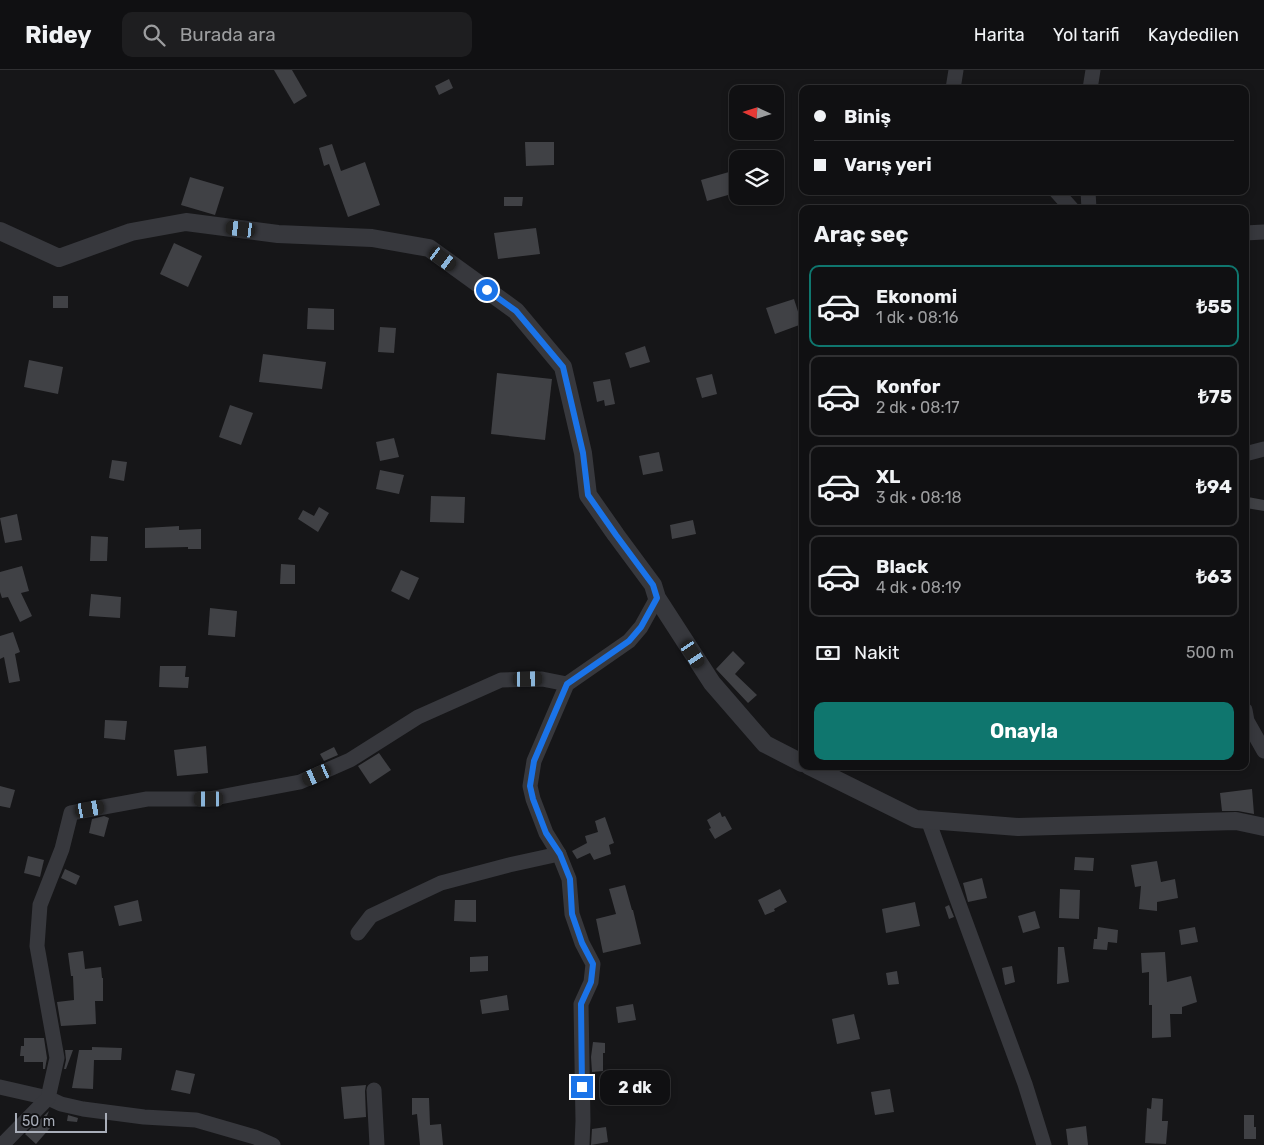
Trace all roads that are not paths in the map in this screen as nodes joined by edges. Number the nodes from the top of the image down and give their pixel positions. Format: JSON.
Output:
{"nodes":[{"id":1,"x":956,"y":70,"type":"edge"},
{"id":2,"x":1093,"y":70,"type":"edge"},
{"id":3,"x":954,"y":85,"type":"edge"},
{"id":4,"x":1091,"y":85,"type":"edge"},
{"id":5,"x":1060,"y":195,"type":"edge"},
{"id":6,"x":1068,"y":205,"type":"edge"},
{"id":7,"x":0,"y":231,"type":"edge"},
{"id":8,"x":1264,"y":232,"type":"edge"},
{"id":9,"x":1249,"y":233,"type":"edge"},
{"id":10,"x":1264,"y":449,"type":"edge"},
{"id":11,"x":1249,"y":453,"type":"edge"},
{"id":12,"x":657,"y":598,"type":"junction"},
{"id":13,"x":567,"y":684,"type":"junction"},
{"id":14,"x":1249,"y":725,"type":"edge"},
{"id":15,"x":1264,"y":751,"type":"edge"},
{"id":16,"x":799,"y":761,"type":"edge"},
{"id":17,"x":817,"y":770,"type":"edge"},
{"id":18,"x":928,"y":820,"type":"junction"},
{"id":19,"x":1264,"y":827,"type":"edge"},
{"id":20,"x":560,"y":854,"type":"junction"},
{"id":21,"x":358,"y":933,"type":"dead end"},
{"id":22,"x":0,"y":1086,"type":"edge"},
{"id":23,"x":374,"y":1090,"type":"dead end"},
{"id":24,"x":48,"y":1098,"type":"junction"},
{"id":25,"x":2,"y":1145,"type":"edge"},
{"id":26,"x":274,"y":1145,"type":"edge"},
{"id":27,"x":377,"y":1145,"type":"edge"},
{"id":28,"x":582,"y":1145,"type":"edge"},
{"id":29,"x":1044,"y":1145,"type":"edge"}],
"edges":[{"from":1,"to":3,"type":"street"},
{"from":2,"to":4,"type":"street"},
{"from":5,"to":6,"type":"street"},
{"from":7,"to":12,"type":"street"},
{"from":8,"to":9,"type":"street"},
{"from":10,"to":11,"type":"street"},
{"from":12,"to":13,"type":"street"},
{"from":12,"to":16,"type":"street"},
{"from":13,"to":20,"type":"street"},
{"from":13,"to":24,"type":"street"},
{"from":14,"to":15,"type":"street"},
{"from":17,"to":18,"type":"street"},
{"from":18,"to":19,"type":"street"},
{"from":18,"to":29,"type":"street"},
{"from":20,"to":21,"type":"street"},
{"from":20,"to":28,"type":"street"},
{"from":22,"to":24,"type":"street"},
{"from":23,"to":27,"type":"street"},
{"from":24,"to":25,"type":"street"},
{"from":24,"to":26,"type":"street"}]}
